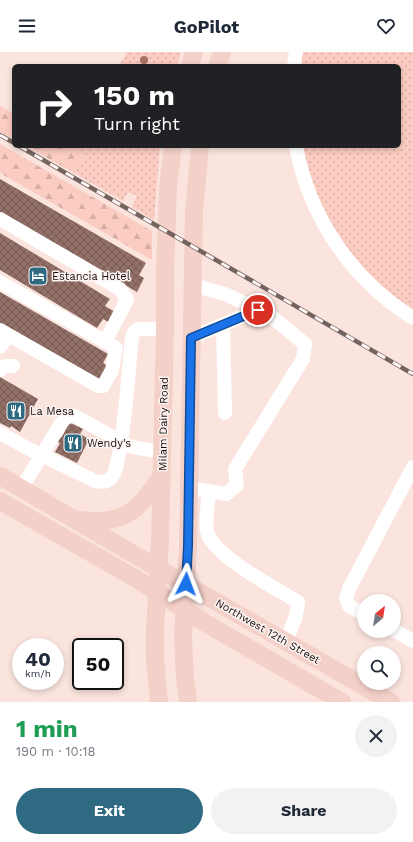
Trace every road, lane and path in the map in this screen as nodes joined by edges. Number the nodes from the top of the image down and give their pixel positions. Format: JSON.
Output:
{"nodes":[{"id":1,"x":194,"y":52,"type":"edge"},
{"id":2,"x":222,"y":52,"type":"edge"},
{"id":3,"x":296,"y":52,"type":"edge"},
{"id":4,"x":191,"y":64,"type":"edge"},
{"id":5,"x":218,"y":64,"type":"edge"},
{"id":6,"x":294,"y":64,"type":"edge"},
{"id":7,"x":173,"y":148,"type":"edge"},
{"id":8,"x":200,"y":148,"type":"edge"},
{"id":9,"x":296,"y":148,"type":"edge"},
{"id":10,"x":0,"y":219,"type":"edge"},
{"id":11,"x":192,"y":280,"type":"junction"},
{"id":12,"x":0,"y":282,"type":"edge"},
{"id":13,"x":258,"y":310,"type":"junction"},
{"id":14,"x":413,"y":318,"type":"edge"},
{"id":15,"x":223,"y":325,"type":"junction"},
{"id":16,"x":165,"y":329,"type":"junction"},
{"id":17,"x":191,"y":338,"type":"junction"},
{"id":18,"x":1,"y":339,"type":"edge"},
{"id":19,"x":111,"y":345,"type":"junction"},
{"id":20,"x":131,"y":349,"type":"junction"},
{"id":21,"x":225,"y":413,"type":"dead end"},
{"id":22,"x":0,"y":433,"type":"edge"},
{"id":23,"x":122,"y":442,"type":"junction"},
{"id":24,"x":162,"y":452,"type":"junction"},
{"id":25,"x":42,"y":455,"type":"junction"},
{"id":26,"x":413,"y":467,"type":"edge"},
{"id":27,"x":0,"y":476,"type":"edge"},
{"id":28,"x":161,"y":477,"type":"junction"},
{"id":29,"x":189,"y":488,"type":"junction"},
{"id":30,"x":21,"y":489,"type":"junction"},
{"id":31,"x":209,"y":491,"type":"junction"},
{"id":32,"x":0,"y":501,"type":"edge"},
{"id":33,"x":73,"y":520,"type":"junction"},
{"id":34,"x":159,"y":569,"type":"junction"},
{"id":35,"x":186,"y":584,"type":"junction"},
{"id":36,"x":157,"y":592,"type":"junction"},
{"id":37,"x":184,"y":609,"type":"junction"},
{"id":38,"x":357,"y":610,"type":"edge"},
{"id":39,"x":401,"y":634,"type":"edge"},
{"id":40,"x":286,"y":641,"type":"junction"},
{"id":41,"x":413,"y":641,"type":"edge"},
{"id":42,"x":159,"y":702,"type":"edge"},
{"id":43,"x":188,"y":702,"type":"edge"},
{"id":44,"x":342,"y":702,"type":"edge"},
{"id":45,"x":391,"y":702,"type":"edge"}],
"edges":[{"from":1,"to":4,"type":"main road"},
{"from":2,"to":5,"type":"main road"},
{"from":3,"to":6,"type":"lane"},
{"from":7,"to":16,"type":"main road","name":"Milam Dairy Road"},
{"from":8,"to":11,"type":"main road"},
{"from":9,"to":14,"type":"lane"},
{"from":10,"to":19,"type":"lane"},
{"from":11,"to":13,"type":"lane"},
{"from":11,"to":16,"type":"main road"},
{"from":11,"to":17,"type":"main road"},
{"from":12,"to":19,"type":"lane"},
{"from":13,"to":15,"type":"lane"},
{"from":13,"to":31,"type":"lane"},
{"from":15,"to":17,"type":"lane"},
{"from":15,"to":21,"type":"lane"},
{"from":16,"to":20,"type":"lane"},
{"from":16,"to":24,"type":"main road","name":"Milam Dairy Road"},
{"from":17,"to":29,"type":"main road"},
{"from":18,"to":19,"type":"lane"},
{"from":19,"to":20,"type":"lane"},
{"from":20,"to":23,"type":"lane"},
{"from":22,"to":25,"type":"lane"},
{"from":23,"to":24,"type":"lane"},
{"from":23,"to":25,"type":"lane"},
{"from":23,"to":25,"type":"lane"},
{"from":24,"to":28,"type":"main road","name":"Milam Dairy Road"},
{"from":25,"to":30,"type":"lane"},
{"from":26,"to":38,"type":"lane"},
{"from":27,"to":30,"type":"main road","name":"Northwest 12th Street"},
{"from":28,"to":33,"type":"main road"},
{"from":28,"to":34,"type":"main road","name":"Milam Dairy Road"},
{"from":29,"to":31,"type":"lane"},
{"from":29,"to":35,"type":"main road"},
{"from":30,"to":33,"type":"main road","name":"Northwest 12th Street"},
{"from":31,"to":40,"type":"lane"},
{"from":32,"to":36,"type":"main road"},
{"from":33,"to":34,"type":"main road","name":"Northwest 12th Street"},
{"from":34,"to":35,"type":"main road","name":"Northwest 12th Street"},
{"from":34,"to":36,"type":"main road","name":"Milam Dairy Road"},
{"from":35,"to":37,"type":"main road"},
{"from":35,"to":40,"type":"main road","name":"Northwest 12th Street"},
{"from":36,"to":37,"type":"main road"},
{"from":36,"to":42,"type":"main road","name":"Milam Dairy Road"},
{"from":37,"to":43,"type":"main road"},
{"from":37,"to":44,"type":"main road"},
{"from":39,"to":41,"type":"lane"},
{"from":40,"to":45,"type":"main road","name":"Northwest 12th Street"}]}
